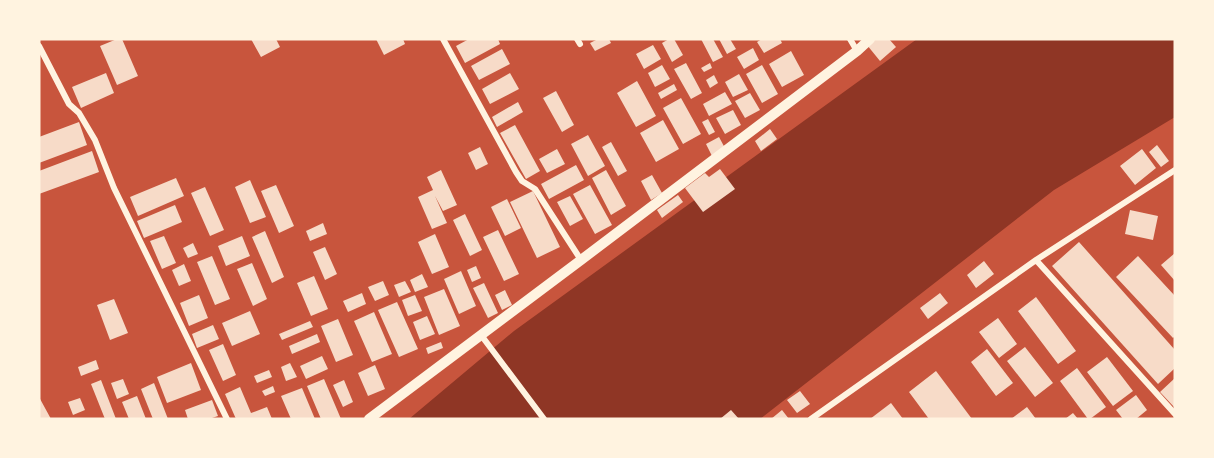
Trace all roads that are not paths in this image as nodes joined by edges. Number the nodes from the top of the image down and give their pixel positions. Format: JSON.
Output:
{"nodes":[{"id":1,"x":443,"y":39,"type":"edge"},
{"id":2,"x":850,"y":39,"type":"edge"},
{"id":3,"x":870,"y":39,"type":"edge"},
{"id":4,"x":39,"y":46,"type":"edge"},
{"id":5,"x":857,"y":51,"type":"junction"},
{"id":6,"x":1175,"y":170,"type":"edge"},
{"id":7,"x":581,"y":260,"type":"junction"},
{"id":8,"x":1036,"y":260,"type":"junction"},
{"id":9,"x":481,"y":336,"type":"junction"},
{"id":10,"x":1175,"y":414,"type":"edge"},
{"id":11,"x":227,"y":419,"type":"edge"},
{"id":12,"x":369,"y":419,"type":"edge"},
{"id":13,"x":544,"y":419,"type":"edge"},
{"id":14,"x":811,"y":419,"type":"edge"}],
"edges":[{"from":1,"to":7,"type":"street"},
{"from":2,"to":5,"type":"street"},
{"from":3,"to":5,"type":"street"},
{"from":4,"to":11,"type":"street"},
{"from":5,"to":7,"type":"street"},
{"from":6,"to":8,"type":"street"},
{"from":7,"to":9,"type":"street"},
{"from":8,"to":10,"type":"street"},
{"from":8,"to":14,"type":"street"},
{"from":9,"to":12,"type":"street"},
{"from":9,"to":13,"type":"street"}]}
